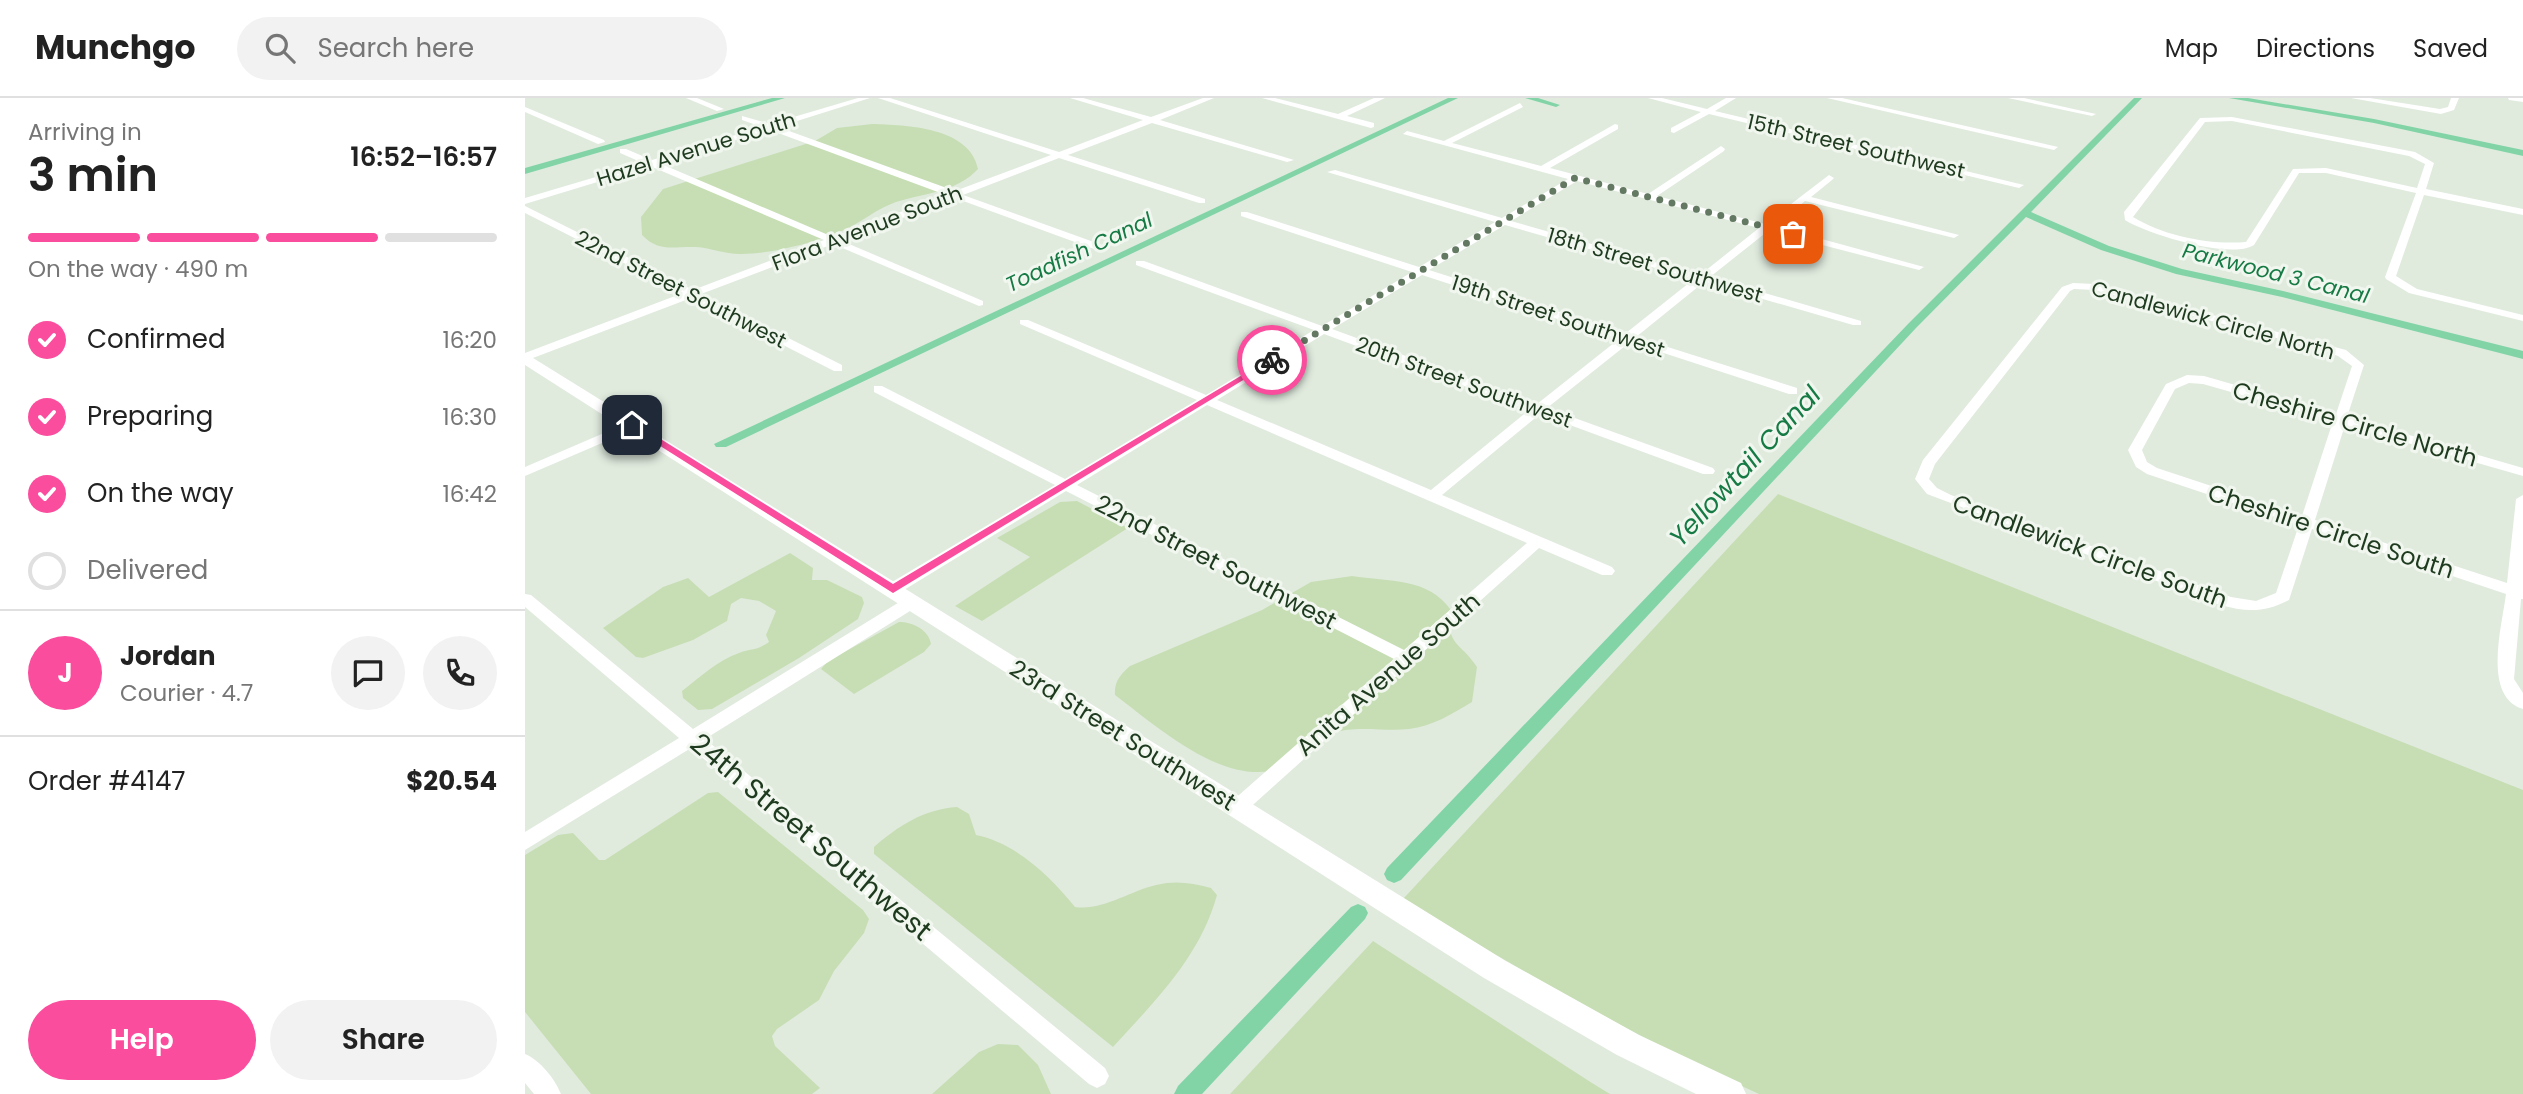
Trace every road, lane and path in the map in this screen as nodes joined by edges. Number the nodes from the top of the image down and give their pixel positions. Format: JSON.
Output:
{"nodes":[{"id":1,"x":690,"y":98,"type":"edge"},
{"id":2,"x":866,"y":98,"type":"edge"},
{"id":3,"x":882,"y":98,"type":"edge"},
{"id":4,"x":1074,"y":98,"type":"edge"},
{"id":5,"x":1210,"y":98,"type":"edge"},
{"id":6,"x":1266,"y":98,"type":"edge"},
{"id":7,"x":1381,"y":98,"type":"edge"},
{"id":8,"x":1652,"y":98,"type":"edge"},
{"id":9,"x":1732,"y":98,"type":"edge"},
{"id":10,"x":1831,"y":98,"type":"edge"},
{"id":11,"x":2012,"y":98,"type":"edge"},
{"id":12,"x":2355,"y":98,"type":"edge"},
{"id":13,"x":2455,"y":98,"type":"edge"},
{"id":14,"x":2512,"y":98,"type":"edge"},
{"id":15,"x":2523,"y":100,"type":"edge"},
{"id":16,"x":1520,"y":105,"type":"dead end"},
{"id":17,"x":525,"y":109,"type":"edge"},
{"id":18,"x":720,"y":109,"type":"dead end"},
{"id":19,"x":1708,"y":111,"type":"junction"},
{"id":20,"x":2092,"y":114,"type":"dead end"},
{"id":21,"x":1338,"y":117,"type":"junction"},
{"id":22,"x":745,"y":118,"type":"dead end"},
{"id":23,"x":1151,"y":120,"type":"junction"},
{"id":24,"x":1370,"y":125,"type":"dead end"},
{"id":25,"x":769,"y":127,"type":"junction"},
{"id":26,"x":1615,"y":127,"type":"dead end"},
{"id":27,"x":1674,"y":130,"type":"dead end"},
{"id":28,"x":1407,"y":134,"type":"dead end"},
{"id":29,"x":601,"y":142,"type":"dead end"},
{"id":30,"x":1444,"y":144,"type":"junction"},
{"id":31,"x":2054,"y":147,"type":"dead end"},
{"id":32,"x":1720,"y":149,"type":"dead end"},
{"id":33,"x":623,"y":151,"type":"dead end"},
{"id":34,"x":1059,"y":155,"type":"junction"},
{"id":35,"x":1290,"y":160,"type":"dead end"},
{"id":36,"x":650,"y":163,"type":"junction"},
{"id":37,"x":1542,"y":169,"type":"junction"},
{"id":38,"x":1332,"y":172,"type":"dead end"},
{"id":39,"x":1575,"y":178,"type":"junction"},
{"id":40,"x":1829,"y":178,"type":"dead end"},
{"id":41,"x":2019,"y":185,"type":"dead end"},
{"id":42,"x":2421,"y":191,"type":"junction"},
{"id":43,"x":954,"y":195,"type":"junction"},
{"id":44,"x":1649,"y":197,"type":"junction"},
{"id":45,"x":1804,"y":198,"type":"junction"},
{"id":46,"x":525,"y":201,"type":"edge"},
{"id":47,"x":1202,"y":201,"type":"dead end"},
{"id":48,"x":525,"y":209,"type":"edge"},
{"id":49,"x":2523,"y":212,"type":"edge"},
{"id":50,"x":1244,"y":214,"type":"dead end"},
{"id":51,"x":1503,"y":221,"type":"junction"},
{"id":52,"x":1768,"y":228,"type":"junction"},
{"id":53,"x":1954,"y":235,"type":"dead end"},
{"id":54,"x":833,"y":241,"type":"junction"},
{"id":55,"x":1098,"y":247,"type":"dead end"},
{"id":56,"x":1140,"y":263,"type":"dead end"},
{"id":57,"x":1919,"y":267,"type":"dead end"},
{"id":58,"x":1420,"y":271,"type":"junction"},
{"id":59,"x":1699,"y":278,"type":"junction"},
{"id":60,"x":692,"y":294,"type":"junction"},
{"id":61,"x":979,"y":303,"type":"dead end"},
{"id":62,"x":2523,"y":318,"type":"edge"},
{"id":63,"x":1024,"y":322,"type":"dead end"},
{"id":64,"x":1857,"y":323,"type":"dead end"},
{"id":65,"x":1323,"y":330,"type":"junction"},
{"id":66,"x":1626,"y":337,"type":"junction"},
{"id":67,"x":525,"y":357,"type":"edge"},
{"id":68,"x":838,"y":368,"type":"dead end"},
{"id":69,"x":878,"y":389,"type":"dead end"},
{"id":70,"x":1793,"y":391,"type":"dead end"},
{"id":71,"x":1206,"y":400,"type":"junction"},
{"id":72,"x":1538,"y":409,"type":"junction"},
{"id":73,"x":2341,"y":420,"type":"junction"},
{"id":74,"x":632,"y":425,"type":"junction"},
{"id":75,"x":2141,"y":464,"type":"joint"},
{"id":76,"x":1708,"y":471,"type":"dead end"},
{"id":77,"x":525,"y":472,"type":"edge"},
{"id":78,"x":2523,"y":472,"type":"edge"},
{"id":79,"x":1922,"y":479,"type":"joint"},
{"id":80,"x":1066,"y":485,"type":"junction"},
{"id":81,"x":1433,"y":496,"type":"junction"},
{"id":82,"x":2523,"y":499,"type":"edge"},
{"id":83,"x":2307,"y":523,"type":"junction"},
{"id":84,"x":1537,"y":542,"type":"junction"},
{"id":85,"x":1607,"y":571,"type":"dead end"},
{"id":86,"x":2518,"y":593,"type":"edge"},
{"id":87,"x":903,"y":596,"type":"junction"},
{"id":88,"x":525,"y":599,"type":"edge"},
{"id":89,"x":1405,"y":658,"type":"junction"},
{"id":90,"x":2523,"y":703,"type":"edge"},
{"id":91,"x":692,"y":738,"type":"junction"},
{"id":92,"x":1238,"y":807,"type":"junction"},
{"id":93,"x":525,"y":842,"type":"edge"},
{"id":94,"x":525,"y":1065,"type":"edge"},
{"id":95,"x":1097,"y":1076,"type":"dead end"},
{"id":96,"x":549,"y":1094,"type":"edge"},
{"id":97,"x":1730,"y":1094,"type":"edge"}],
"edges":[{"from":1,"to":18,"type":"street"},
{"from":2,"to":25,"type":"street","name":"Hazel Avenue South"},
{"from":3,"to":34,"type":"street"},
{"from":4,"to":23,"type":"street"},
{"from":5,"to":23,"type":"street","name":"Flora Avenue South"},
{"from":6,"to":21,"type":"street"},
{"from":7,"to":21,"type":"street"},
{"from":8,"to":19,"type":"street","name":"15th Street Southwest"},
{"from":9,"to":19,"type":"street"},
{"from":10,"to":31,"type":"street"},
{"from":11,"to":20,"type":"street"},
{"from":12,"to":13,"type":"street"},
{"from":14,"to":15,"type":"street"},
{"from":16,"to":30,"type":"street"},
{"from":17,"to":29,"type":"street"},
{"from":19,"to":27,"type":"street"},
{"from":19,"to":41,"type":"street","name":"15th Street Southwest"},
{"from":21,"to":24,"type":"street"},
{"from":22,"to":25,"type":"street"},
{"from":23,"to":34,"type":"street","name":"Flora Avenue South"},
{"from":23,"to":35,"type":"street"},
{"from":25,"to":36,"type":"street","name":"Hazel Avenue South"},
{"from":25,"to":43,"type":"street"},
{"from":26,"to":37,"type":"street"},
{"from":28,"to":30,"type":"street"},
{"from":30,"to":37,"type":"street"},
{"from":32,"to":44,"type":"street"},
{"from":33,"to":36,"type":"street"},
{"from":34,"to":43,"type":"street","name":"Flora Avenue South"},
{"from":34,"to":47,"type":"street"},
{"from":36,"to":46,"type":"street","name":"Hazel Avenue South"},
{"from":36,"to":54,"type":"street"},
{"from":37,"to":39,"type":"street"},
{"from":38,"to":51,"type":"street","name":"18th Street Southwest"},
{"from":39,"to":44,"type":"street"},
{"from":39,"to":51,"type":"street"},
{"from":40,"to":45,"type":"street"},
{"from":42,"to":42,"type":"street"},
{"from":42,"to":49,"type":"street"},
{"from":42,"to":62,"type":"street"},
{"from":43,"to":54,"type":"street","name":"Flora Avenue South"},
{"from":43,"to":55,"type":"street"},
{"from":44,"to":52,"type":"street"},
{"from":45,"to":52,"type":"street"},
{"from":45,"to":53,"type":"street"},
{"from":48,"to":60,"type":"street","name":"22nd Street Southwest"},
{"from":50,"to":58,"type":"street","name":"19th Street Southwest"},
{"from":51,"to":58,"type":"street"},
{"from":51,"to":59,"type":"street","name":"18th Street Southwest"},
{"from":52,"to":57,"type":"street"},
{"from":52,"to":59,"type":"street"},
{"from":54,"to":60,"type":"street","name":"Flora Avenue South"},
{"from":54,"to":61,"type":"street"},
{"from":56,"to":65,"type":"street","name":"20th Street Southwest"},
{"from":58,"to":65,"type":"street"},
{"from":58,"to":66,"type":"street","name":"19th Street Southwest"},
{"from":59,"to":64,"type":"street","name":"18th Street Southwest"},
{"from":59,"to":66,"type":"street"},
{"from":60,"to":67,"type":"street","name":"Flora Avenue South"},
{"from":60,"to":68,"type":"street","name":"22nd Street Southwest"},
{"from":63,"to":71,"type":"street"},
{"from":65,"to":71,"type":"street"},
{"from":65,"to":72,"type":"street","name":"20th Street Southwest"},
{"from":66,"to":70,"type":"street","name":"19th Street Southwest"},
{"from":66,"to":72,"type":"street"},
{"from":67,"to":74,"type":"street","name":"23rd Street Southwest"},
{"from":69,"to":80,"type":"street","name":"22nd Street Southwest"},
{"from":71,"to":80,"type":"street"},
{"from":71,"to":81,"type":"street"},
{"from":72,"to":76,"type":"street","name":"20th Street Southwest"},
{"from":72,"to":81,"type":"street"},
{"from":73,"to":75,"type":"street","name":"Cheshire Circle North"},
{"from":73,"to":78,"type":"street","name":"Cheshire Circle North"},
{"from":73,"to":79,"type":"street","name":"Candlewick Circle North"},
{"from":73,"to":83,"type":"street"},
{"from":74,"to":77,"type":"street"},
{"from":74,"to":87,"type":"street","name":"23rd Street Southwest"},
{"from":75,"to":83,"type":"street","name":"Cheshire Circle South"},
{"from":79,"to":83,"type":"street","name":"Candlewick Circle South"},
{"from":80,"to":87,"type":"street"},
{"from":80,"to":89,"type":"street","name":"22nd Street Southwest"},
{"from":81,"to":84,"type":"street"},
{"from":82,"to":86,"type":"street"},
{"from":83,"to":86,"type":"street","name":"Cheshire Circle South"},
{"from":84,"to":85,"type":"street"},
{"from":84,"to":89,"type":"street","name":"Anita Avenue South"},
{"from":86,"to":90,"type":"street"},
{"from":87,"to":91,"type":"street"},
{"from":87,"to":92,"type":"street","name":"23rd Street Southwest"},
{"from":88,"to":91,"type":"street","name":"24th Street Southwest"},
{"from":89,"to":92,"type":"street","name":"Anita Avenue South"},
{"from":91,"to":93,"type":"street"},
{"from":91,"to":95,"type":"street","name":"24th Street Southwest"},
{"from":92,"to":97,"type":"street","name":"23rd Street Southwest"},
{"from":94,"to":96,"type":"street"}]}
